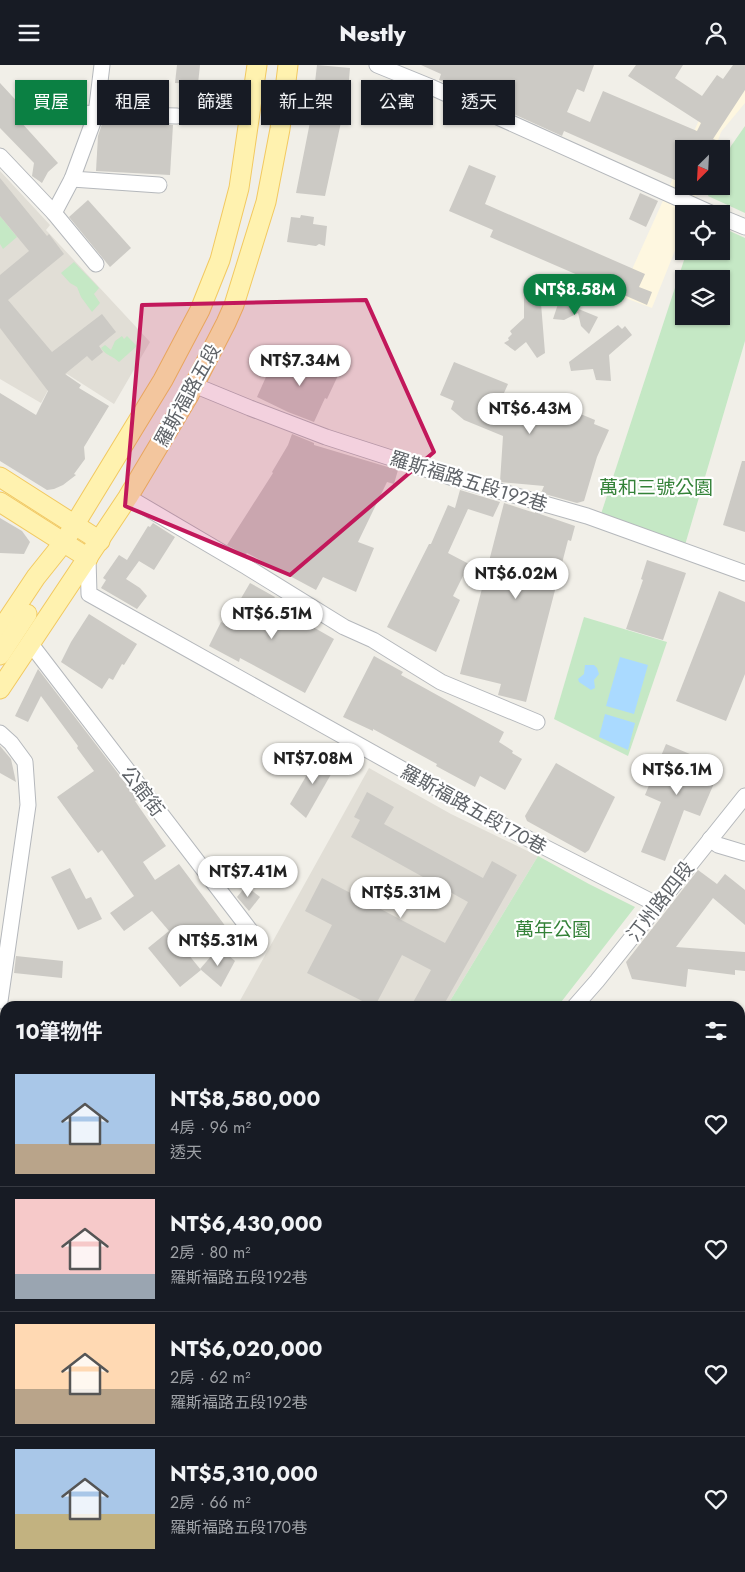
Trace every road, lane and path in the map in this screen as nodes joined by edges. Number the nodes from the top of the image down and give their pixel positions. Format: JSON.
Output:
{"nodes":[{"id":1,"x":102,"y":65,"type":"edge"},
{"id":2,"x":257,"y":65,"type":"edge"},
{"id":3,"x":288,"y":65,"type":"edge"},
{"id":4,"x":377,"y":65,"type":"edge"},
{"id":5,"x":87,"y":113,"type":"edge"},
{"id":6,"x":96,"y":114,"type":"junction"},
{"id":7,"x":177,"y":116,"type":"dead end"},
{"id":8,"x":0,"y":155,"type":"edge"},
{"id":9,"x":72,"y":179,"type":"junction"},
{"id":10,"x":159,"y":185,"type":"dead end"},
{"id":11,"x":693,"y":205,"type":"edge"},
{"id":12,"x":54,"y":213,"type":"junction"},
{"id":13,"x":730,"y":221,"type":"edge"},
{"id":14,"x":745,"y":227,"type":"edge"},
{"id":15,"x":96,"y":264,"type":"dead end"},
{"id":16,"x":194,"y":385,"type":"junction"},
{"id":17,"x":0,"y":477,"type":"edge"},
{"id":18,"x":128,"y":497,"type":"junction"},
{"id":19,"x":0,"y":502,"type":"edge"},
{"id":20,"x":74,"y":524,"type":"junction"},
{"id":21,"x":100,"y":541,"type":"junction"},
{"id":22,"x":64,"y":542,"type":"junction"},
{"id":23,"x":88,"y":558,"type":"junction"},
{"id":24,"x":745,"y":573,"type":"edge"},
{"id":25,"x":0,"y":631,"type":"edge"},
{"id":26,"x":30,"y":643,"type":"junction"},
{"id":27,"x":0,"y":655,"type":"edge"},
{"id":28,"x":0,"y":689,"type":"edge"},
{"id":29,"x":537,"y":723,"type":"dead end"},
{"id":30,"x":0,"y":733,"type":"edge"},
{"id":31,"x":745,"y":796,"type":"edge"},
{"id":32,"x":710,"y":839,"type":"junction"},
{"id":33,"x":745,"y":853,"type":"edge"},
{"id":34,"x":658,"y":905,"type":"junction"},
{"id":35,"x":256,"y":938,"type":"dead end"},
{"id":36,"x":0,"y":1001,"type":"edge"},
{"id":37,"x":579,"y":1001,"type":"edge"}],
"edges":[{"from":1,"to":6,"type":"street"},
{"from":2,"to":20,"type":"main road","name":"羅斯福路五段"},
{"from":3,"to":16,"type":"main road","name":"羅斯福路五段"},
{"from":4,"to":11,"type":"street"},
{"from":5,"to":6,"type":"street"},
{"from":6,"to":7,"type":"street"},
{"from":6,"to":9,"type":"street"},
{"from":8,"to":12,"type":"street"},
{"from":9,"to":10,"type":"street"},
{"from":9,"to":12,"type":"street"},
{"from":12,"to":15,"type":"street"},
{"from":13,"to":14,"type":"street"},
{"from":16,"to":18,"type":"main road","name":"羅斯福路五段"},
{"from":16,"to":24,"type":"street","name":"羅斯福路五段192巷"},
{"from":17,"to":20,"type":"main road"},
{"from":18,"to":21,"type":"main road","name":"羅斯福路五段"},
{"from":18,"to":29,"type":"street"},
{"from":19,"to":22,"type":"main road"},
{"from":20,"to":21,"type":"main road"},
{"from":20,"to":22,"type":"main road","name":"羅斯福路五段"},
{"from":21,"to":23,"type":"main road","name":"羅斯福路五段"},
{"from":22,"to":23,"type":"main road"},
{"from":22,"to":25,"type":"main road","name":"羅斯福路五段"},
{"from":22,"to":27,"type":"main road"},
{"from":23,"to":26,"type":"main road","name":"羅斯福路五段"},
{"from":23,"to":34,"type":"street","name":"羅斯福路五段170巷"},
{"from":26,"to":28,"type":"main road","name":"羅斯福路五段"},
{"from":26,"to":35,"type":"street","name":"公館街"},
{"from":30,"to":36,"type":"street"},
{"from":31,"to":32,"type":"street","name":"汀州路四段"},
{"from":32,"to":33,"type":"street"},
{"from":32,"to":34,"type":"street","name":"汀州路四段"},
{"from":34,"to":37,"type":"street","name":"汀州路四段"}]}
